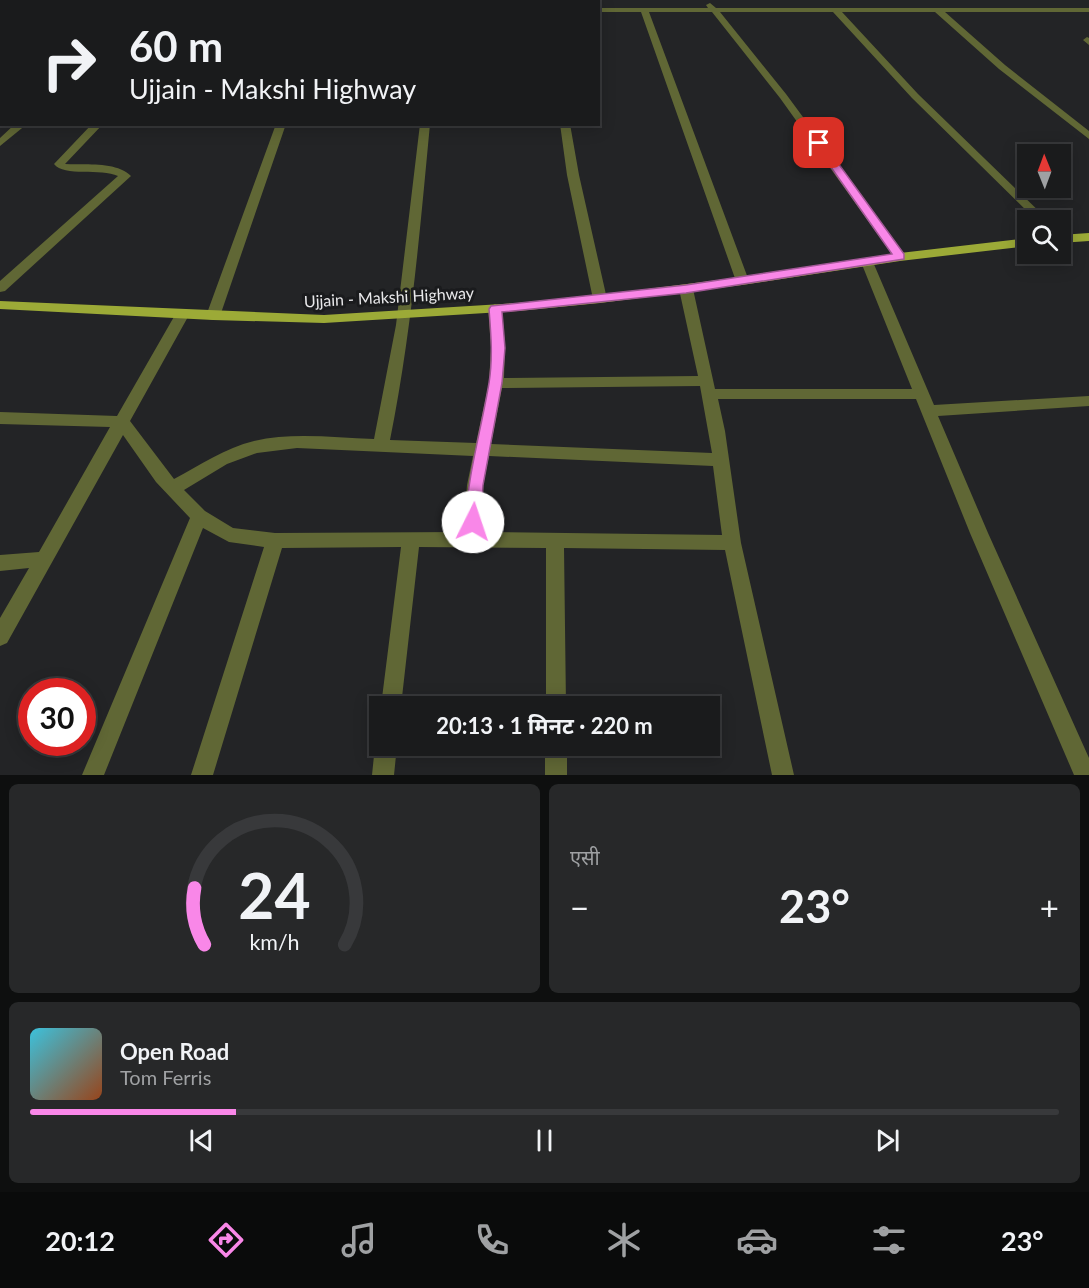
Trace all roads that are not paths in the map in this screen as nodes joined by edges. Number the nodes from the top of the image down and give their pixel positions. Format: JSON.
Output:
{"nodes":[{"id":1,"x":772,"y":0,"type":"edge"},
{"id":2,"x":807,"y":0,"type":"edge"},
{"id":3,"x":879,"y":0,"type":"edge"},
{"id":4,"x":984,"y":0,"type":"edge"},
{"id":5,"x":710,"y":5,"type":"edge"},
{"id":6,"x":779,"y":9,"type":"junction"},
{"id":7,"x":814,"y":9,"type":"junction"},
{"id":8,"x":834,"y":9,"type":"junction"},
{"id":9,"x":887,"y":9,"type":"junction"},
{"id":10,"x":936,"y":9,"type":"junction"},
{"id":11,"x":994,"y":9,"type":"junction"},
{"id":12,"x":600,"y":10,"type":"edge"},
{"id":13,"x":644,"y":10,"type":"junction"},
{"id":14,"x":1089,"y":10,"type":"edge"},
{"id":15,"x":20,"y":126,"type":"edge"},
{"id":16,"x":96,"y":126,"type":"edge"},
{"id":17,"x":280,"y":126,"type":"edge"},
{"id":18,"x":424,"y":126,"type":"edge"},
{"id":19,"x":565,"y":126,"type":"edge"},
{"id":20,"x":1089,"y":136,"type":"edge"},
{"id":21,"x":0,"y":142,"type":"edge"},
{"id":22,"x":1032,"y":210,"type":"edge"},
{"id":23,"x":1089,"y":237,"type":"edge"},
{"id":24,"x":1071,"y":238,"type":"edge"},
{"id":25,"x":1017,"y":243,"type":"edge"},
{"id":26,"x":900,"y":257,"type":"junction"},
{"id":27,"x":867,"y":262,"type":"junction"},
{"id":28,"x":742,"y":281,"type":"junction"},
{"id":29,"x":0,"y":288,"type":"edge"},
{"id":30,"x":686,"y":289,"type":"junction"},
{"id":31,"x":600,"y":298,"type":"junction"},
{"id":32,"x":0,"y":305,"type":"edge"},
{"id":33,"x":495,"y":309,"type":"junction"},
{"id":34,"x":405,"y":314,"type":"junction"},
{"id":35,"x":182,"y":315,"type":"junction"},
{"id":36,"x":213,"y":316,"type":"junction"},
{"id":37,"x":496,"y":383,"type":"junction"},
{"id":38,"x":707,"y":387,"type":"junction"},
{"id":39,"x":922,"y":394,"type":"junction"},
{"id":40,"x":1089,"y":401,"type":"edge"},
{"id":41,"x":929,"y":411,"type":"junction"},
{"id":42,"x":0,"y":418,"type":"edge"},
{"id":43,"x":122,"y":422,"type":"junction"},
{"id":44,"x":381,"y":445,"type":"junction"},
{"id":45,"x":482,"y":450,"type":"junction"},
{"id":46,"x":721,"y":460,"type":"junction"},
{"id":47,"x":173,"y":488,"type":"junction"},
{"id":48,"x":199,"y":516,"type":"junction"},
{"id":49,"x":411,"y":539,"type":"junction"},
{"id":50,"x":471,"y":540,"type":"junction"},
{"id":51,"x":275,"y":541,"type":"junction"},
{"id":52,"x":555,"y":542,"type":"junction"},
{"id":53,"x":732,"y":543,"type":"junction"},
{"id":54,"x":43,"y":559,"type":"junction"},
{"id":55,"x":0,"y":563,"type":"edge"},
{"id":56,"x":0,"y":637,"type":"edge"},
{"id":57,"x":392,"y":696,"type":"edge"},
{"id":58,"x":556,"y":696,"type":"edge"},
{"id":59,"x":385,"y":756,"type":"edge"},
{"id":60,"x":556,"y":756,"type":"edge"},
{"id":61,"x":93,"y":775,"type":"edge"},
{"id":62,"x":201,"y":775,"type":"edge"},
{"id":63,"x":383,"y":775,"type":"edge"},
{"id":64,"x":556,"y":775,"type":"edge"},
{"id":65,"x":783,"y":775,"type":"edge"},
{"id":66,"x":1085,"y":775,"type":"edge"}],
"edges":[{"from":1,"to":6,"type":"street"},
{"from":2,"to":7,"type":"street"},
{"from":3,"to":9,"type":"street"},
{"from":4,"to":11,"type":"street"},
{"from":5,"to":6,"type":"street"},
{"from":5,"to":13,"type":"street"},
{"from":5,"to":26,"type":"street"},
{"from":6,"to":7,"type":"street"},
{"from":7,"to":8,"type":"street"},
{"from":8,"to":9,"type":"street"},
{"from":8,"to":22,"type":"street"},
{"from":9,"to":10,"type":"street"},
{"from":10,"to":11,"type":"street"},
{"from":10,"to":20,"type":"street"},
{"from":11,"to":14,"type":"street"},
{"from":12,"to":13,"type":"street"},
{"from":13,"to":28,"type":"street"},
{"from":15,"to":21,"type":"street"},
{"from":16,"to":29,"type":"street"},
{"from":17,"to":36,"type":"street"},
{"from":18,"to":34,"type":"street"},
{"from":19,"to":31,"type":"street"},
{"from":23,"to":24,"type":"main road"},
{"from":25,"to":26,"type":"main road","name":"Ujjain - Makshi Highway"},
{"from":26,"to":27,"type":"main road","name":"Ujjain - Makshi Highway"},
{"from":27,"to":28,"type":"main road","name":"Ujjain - Makshi Highway"},
{"from":27,"to":39,"type":"street"},
{"from":28,"to":30,"type":"main road","name":"Ujjain - Makshi Highway"},
{"from":30,"to":31,"type":"main road","name":"Ujjain - Makshi Highway"},
{"from":30,"to":38,"type":"street"},
{"from":31,"to":33,"type":"main road","name":"Ujjain - Makshi Highway"},
{"from":32,"to":35,"type":"main road","name":"Ujjain - Makshi Highway"},
{"from":33,"to":34,"type":"main road","name":"Ujjain - Makshi Highway"},
{"from":33,"to":37,"type":"street"},
{"from":34,"to":36,"type":"main road","name":"Ujjain - Makshi Highway"},
{"from":34,"to":44,"type":"street"},
{"from":35,"to":36,"type":"main road","name":"Ujjain - Makshi Highway"},
{"from":35,"to":43,"type":"street"},
{"from":37,"to":38,"type":"street"},
{"from":37,"to":45,"type":"street"},
{"from":38,"to":39,"type":"street"},
{"from":38,"to":46,"type":"street"},
{"from":39,"to":41,"type":"street"},
{"from":40,"to":41,"type":"street"},
{"from":41,"to":66,"type":"street"},
{"from":42,"to":43,"type":"street"},
{"from":43,"to":47,"type":"street"},
{"from":43,"to":54,"type":"street"},
{"from":44,"to":45,"type":"street"},
{"from":44,"to":47,"type":"street"},
{"from":45,"to":46,"type":"street"},
{"from":45,"to":50,"type":"street"},
{"from":46,"to":53,"type":"street"},
{"from":47,"to":48,"type":"street"},
{"from":48,"to":51,"type":"street"},
{"from":48,"to":61,"type":"street"},
{"from":49,"to":50,"type":"street"},
{"from":49,"to":51,"type":"street"},
{"from":49,"to":57,"type":"street"},
{"from":50,"to":52,"type":"street"},
{"from":51,"to":62,"type":"street"},
{"from":52,"to":53,"type":"street"},
{"from":52,"to":58,"type":"street"},
{"from":53,"to":65,"type":"street"},
{"from":54,"to":55,"type":"street"},
{"from":54,"to":56,"type":"street"},
{"from":59,"to":63,"type":"street"},
{"from":60,"to":64,"type":"street"}]}
